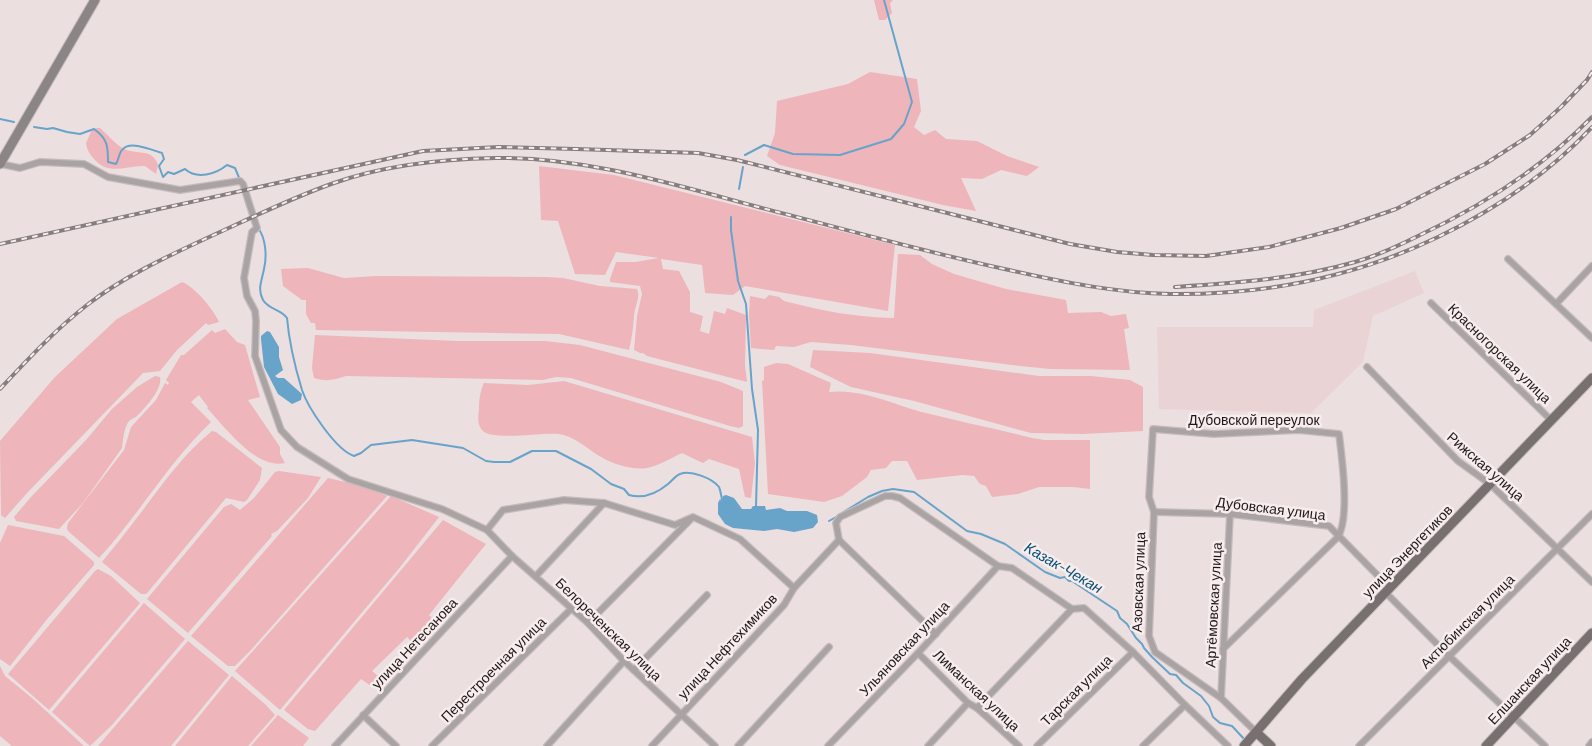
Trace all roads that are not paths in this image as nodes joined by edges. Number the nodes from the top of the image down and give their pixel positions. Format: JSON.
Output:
{"nodes":[{"id":1,"x":95,"y":0,"type":"edge"},
{"id":2,"x":0,"y":164,"type":"edge"},
{"id":3,"x":1508,"y":259,"type":"dead end"},
{"id":4,"x":1592,"y":266,"type":"edge"},
{"id":5,"x":1431,"y":303,"type":"dead end"},
{"id":6,"x":1556,"y":304,"type":"junction"},
{"id":7,"x":1592,"y":338,"type":"edge"},
{"id":8,"x":1367,"y":367,"type":"dead end"},
{"id":9,"x":1592,"y":378,"type":"edge"},
{"id":10,"x":1552,"y":421,"type":"junction"},
{"id":11,"x":1153,"y":429,"type":"joint"},
{"id":12,"x":1490,"y":484,"type":"junction"},
{"id":13,"x":604,"y":503,"type":"junction"},
{"id":14,"x":1154,"y":512,"type":"junction"},
{"id":15,"x":1230,"y":514,"type":"junction"},
{"id":16,"x":1592,"y":514,"type":"edge"},
{"id":17,"x":693,"y":517,"type":"junction"},
{"id":18,"x":487,"y":530,"type":"junction"},
{"id":19,"x":1338,"y":537,"type":"junction"},
{"id":20,"x":839,"y":540,"type":"junction"},
{"id":21,"x":1557,"y":548,"type":"junction"},
{"id":22,"x":512,"y":556,"type":"junction"},
{"id":23,"x":998,"y":566,"type":"junction"},
{"id":24,"x":536,"y":576,"type":"junction"},
{"id":25,"x":1592,"y":582,"type":"edge"},
{"id":26,"x":794,"y":588,"type":"junction"},
{"id":27,"x":1388,"y":590,"type":"junction"},
{"id":28,"x":708,"y":595,"type":"dead end"},
{"id":29,"x":571,"y":609,"type":"junction"},
{"id":30,"x":1072,"y":609,"type":"junction"},
{"id":31,"x":588,"y":624,"type":"junction"},
{"id":32,"x":1592,"y":633,"type":"edge"},
{"id":33,"x":936,"y":634,"type":"junction"},
{"id":34,"x":829,"y":647,"type":"dead end"},
{"id":35,"x":1224,"y":649,"type":"junction"},
{"id":36,"x":1133,"y":652,"type":"junction"},
{"id":37,"x":918,"y":653,"type":"junction"},
{"id":38,"x":1449,"y":656,"type":"junction"},
{"id":39,"x":624,"y":661,"type":"junction"},
{"id":40,"x":634,"y":670,"type":"junction"},
{"id":41,"x":1221,"y":698,"type":"junction"},
{"id":42,"x":968,"y":703,"type":"junction"},
{"id":43,"x":1185,"y":705,"type":"junction"},
{"id":44,"x":977,"y":708,"type":"junction"},
{"id":45,"x":680,"y":715,"type":"junction"},
{"id":46,"x":363,"y":716,"type":"junction"},
{"id":47,"x":1515,"y":717,"type":"junction"},
{"id":48,"x":1255,"y":735,"type":"junction"},
{"id":49,"x":1592,"y":742,"type":"edge"},
{"id":50,"x":334,"y":746,"type":"edge"},
{"id":51,"x":396,"y":746,"type":"edge"},
{"id":52,"x":432,"y":746,"type":"edge"},
{"id":53,"x":547,"y":746,"type":"edge"},
{"id":54,"x":652,"y":746,"type":"edge"},
{"id":55,"x":715,"y":746,"type":"edge"},
{"id":56,"x":738,"y":746,"type":"edge"},
{"id":57,"x":828,"y":746,"type":"edge"},
{"id":58,"x":928,"y":746,"type":"edge"},
{"id":59,"x":1019,"y":746,"type":"edge"},
{"id":60,"x":1037,"y":746,"type":"edge"},
{"id":61,"x":1143,"y":746,"type":"edge"},
{"id":62,"x":1228,"y":746,"type":"edge"},
{"id":63,"x":1244,"y":746,"type":"edge"},
{"id":64,"x":1271,"y":746,"type":"edge"},
{"id":65,"x":1359,"y":746,"type":"edge"},
{"id":66,"x":1486,"y":746,"type":"edge"},
{"id":67,"x":1545,"y":746,"type":"edge"},
{"id":68,"x":1589,"y":746,"type":"edge"}],
"edges":[{"from":1,"to":2,"type":"main road"},
{"from":2,"to":18,"type":"street"},
{"from":3,"to":6,"type":"street"},
{"from":4,"to":6,"type":"street"},
{"from":5,"to":10,"type":"street","name":"Красногорская улица"},
{"from":6,"to":7,"type":"street"},
{"from":8,"to":12,"type":"street","name":"Рижская улица"},
{"from":9,"to":10,"type":"main road","name":"улица Энергетиков"},
{"from":10,"to":12,"type":"main road","name":"улица Энергетиков"},
{"from":11,"to":14,"type":"street","name":"Азовская улица"},
{"from":11,"to":19,"type":"street","name":"Дубовской переулок"},
{"from":12,"to":21,"type":"street","name":"Рижская улица"},
{"from":12,"to":27,"type":"main road","name":"улица Энергетиков"},
{"from":13,"to":17,"type":"street"},
{"from":13,"to":18,"type":"street"},
{"from":13,"to":24,"type":"street"},
{"from":14,"to":15,"type":"street","name":"Дубовская улица"},
{"from":14,"to":41,"type":"street","name":"Азовская улица"},
{"from":15,"to":19,"type":"street","name":"Дубовская улица"},
{"from":15,"to":35,"type":"street","name":"Артёмовская улица"},
{"from":16,"to":21,"type":"street","name":"Актюбинская улица"},
{"from":17,"to":26,"type":"street"},
{"from":17,"to":31,"type":"street"},
{"from":18,"to":22,"type":"street","name":"Белореченская улица"},
{"from":19,"to":27,"type":"street","name":"Дубовская улица"},
{"from":19,"to":35,"type":"street"},
{"from":20,"to":23,"type":"street"},
{"from":20,"to":26,"type":"street","name":"улица Нефтехимиков"},
{"from":20,"to":33,"type":"street","name":"Лиманская улица"},
{"from":21,"to":25,"type":"street","name":"Рижская улица"},
{"from":21,"to":38,"type":"street","name":"Актюбинская улица"},
{"from":22,"to":24,"type":"street","name":"Белореченская улица"},
{"from":22,"to":46,"type":"street","name":"улица Нетесанова"},
{"from":23,"to":30,"type":"street"},
{"from":23,"to":33,"type":"street","name":"Ульяновская улица"},
{"from":24,"to":29,"type":"street","name":"Белореченская улица"},
{"from":26,"to":45,"type":"street","name":"улица Нефтехимиков"},
{"from":27,"to":38,"type":"street","name":"Дубовская улица"},
{"from":27,"to":48,"type":"main road","name":"улица Энергетиков"},
{"from":28,"to":40,"type":"street"},
{"from":29,"to":31,"type":"street","name":"Белореченская улица"},
{"from":29,"to":52,"type":"street","name":"Перестроечная улица"},
{"from":30,"to":36,"type":"street"},
{"from":30,"to":44,"type":"street"},
{"from":31,"to":39,"type":"street","name":"Белореченская улица"},
{"from":32,"to":47,"type":"main road","name":"Елшанская улица"},
{"from":33,"to":37,"type":"street","name":"Ульяновская улица"},
{"from":34,"to":56,"type":"street"},
{"from":35,"to":41,"type":"street","name":"Артёмовская улица"},
{"from":36,"to":43,"type":"street"},
{"from":36,"to":60,"type":"street","name":"Тарская улица"},
{"from":37,"to":42,"type":"street","name":"Лиманская улица"},
{"from":37,"to":57,"type":"street","name":"Ульяновская улица"},
{"from":38,"to":47,"type":"street","name":"Дубовская улица"},
{"from":38,"to":65,"type":"street","name":"Актюбинская улица"},
{"from":39,"to":40,"type":"street","name":"Белореченская улица"},
{"from":39,"to":53,"type":"street"},
{"from":40,"to":45,"type":"street","name":"Белореченская улица"},
{"from":41,"to":48,"type":"street","name":"Азовская улица"},
{"from":42,"to":44,"type":"street","name":"Лиманская улица"},
{"from":42,"to":58,"type":"street"},
{"from":43,"to":61,"type":"street"},
{"from":43,"to":62,"type":"street"},
{"from":44,"to":59,"type":"street","name":"Лиманская улица"},
{"from":45,"to":54,"type":"street","name":"улица Нефтехимиков"},
{"from":45,"to":55,"type":"street","name":"Белореченская улица"},
{"from":46,"to":50,"type":"street","name":"улица Нетесанова"},
{"from":46,"to":51,"type":"street"},
{"from":47,"to":66,"type":"main road","name":"Елшанская улица"},
{"from":47,"to":67,"type":"street","name":"Дубовская улица"},
{"from":48,"to":63,"type":"main road","name":"улица Энергетиков"},
{"from":48,"to":64,"type":"main road","name":"Азовская улица"},
{"from":49,"to":68,"type":"street"}]}
